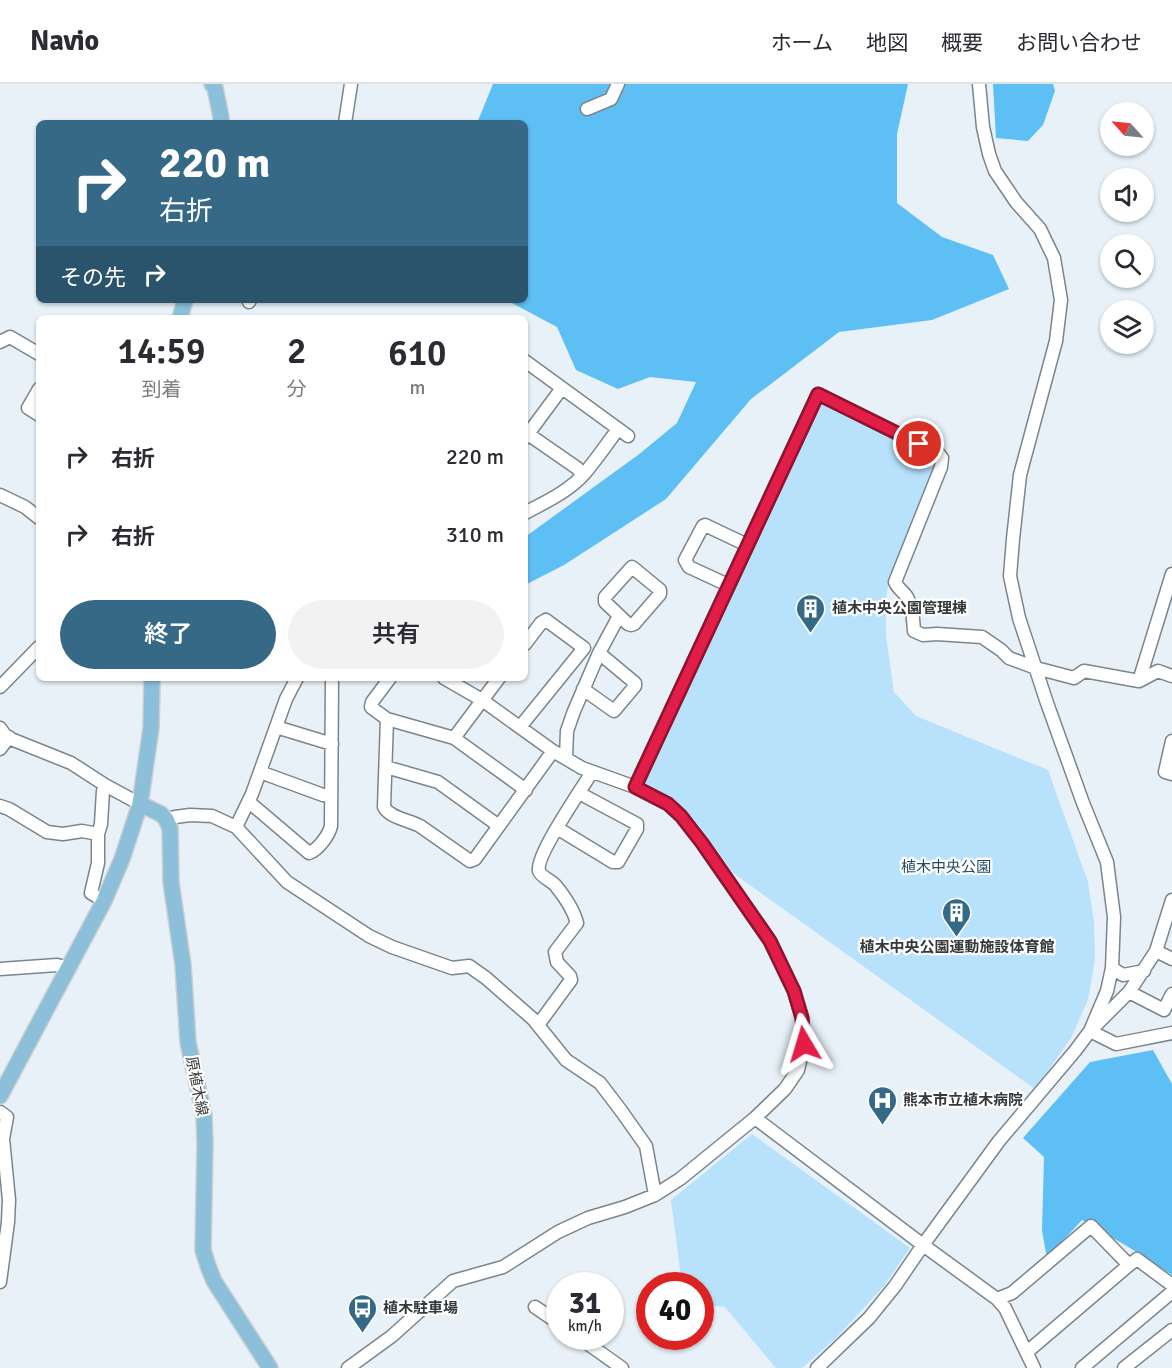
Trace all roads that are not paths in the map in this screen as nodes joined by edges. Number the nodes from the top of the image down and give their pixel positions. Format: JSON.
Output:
{"nodes":[{"id":1,"x":351,"y":84,"type":"edge"},
{"id":2,"x":618,"y":84,"type":"edge"},
{"id":3,"x":979,"y":84,"type":"edge"},
{"id":4,"x":215,"y":85,"type":"edge"},
{"id":5,"x":587,"y":109,"type":"dead end"},
{"id":6,"x":221,"y":120,"type":"edge"},
{"id":7,"x":345,"y":120,"type":"edge"},
{"id":8,"x":0,"y":342,"type":"edge"},
{"id":9,"x":36,"y":352,"type":"edge"},
{"id":10,"x":528,"y":363,"type":"edge"},
{"id":11,"x":562,"y":388,"type":"junction"},
{"id":12,"x":36,"y":394,"type":"edge"},
{"id":13,"x":36,"y":413,"type":"edge"},
{"id":14,"x":528,"y":433,"type":"edge"},
{"id":15,"x":528,"y":437,"type":"edge"},
{"id":16,"x":583,"y":475,"type":"junction"},
{"id":17,"x":0,"y":495,"type":"edge"},
{"id":18,"x":528,"y":511,"type":"edge"},
{"id":19,"x":36,"y":516,"type":"edge"},
{"id":20,"x":747,"y":545,"type":"junction"},
{"id":21,"x":1172,"y":574,"type":"edge"},
{"id":22,"x":728,"y":585,"type":"junction"},
{"id":23,"x":619,"y":616,"type":"junction"},
{"id":24,"x":528,"y":640,"type":"edge"},
{"id":25,"x":584,"y":648,"type":"junction"},
{"id":26,"x":36,"y":650,"type":"edge"},
{"id":27,"x":598,"y":656,"type":"junction"},
{"id":28,"x":1036,"y":668,"type":"junction"},
{"id":29,"x":1172,"y":676,"type":"edge"},
{"id":30,"x":153,"y":681,"type":"edge"},
{"id":31,"x":295,"y":681,"type":"edge"},
{"id":32,"x":332,"y":681,"type":"edge"},
{"id":33,"x":388,"y":681,"type":"edge"},
{"id":34,"x":449,"y":681,"type":"edge"},
{"id":35,"x":497,"y":681,"type":"edge"},
{"id":36,"x":1139,"y":681,"type":"junction"},
{"id":37,"x":0,"y":687,"type":"edge"},
{"id":38,"x":583,"y":689,"type":"junction"},
{"id":39,"x":482,"y":700,"type":"junction"},
{"id":40,"x":387,"y":719,"type":"junction"},
{"id":41,"x":276,"y":727,"type":"junction"},
{"id":42,"x":520,"y":727,"type":"junction"},
{"id":43,"x":4,"y":732,"type":"edge"},
{"id":44,"x":454,"y":738,"type":"junction"},
{"id":45,"x":1172,"y":741,"type":"edge"},
{"id":46,"x":332,"y":744,"type":"junction"},
{"id":47,"x":0,"y":749,"type":"edge"},
{"id":48,"x":553,"y":751,"type":"junction"},
{"id":49,"x":566,"y":758,"type":"junction"},
{"id":50,"x":386,"y":767,"type":"junction"},
{"id":51,"x":260,"y":772,"type":"junction"},
{"id":52,"x":592,"y":772,"type":"junction"},
{"id":53,"x":1172,"y":774,"type":"edge"},
{"id":54,"x":105,"y":785,"type":"junction"},
{"id":55,"x":635,"y":787,"type":"junction"},
{"id":56,"x":526,"y":790,"type":"junction"},
{"id":57,"x":579,"y":793,"type":"junction"},
{"id":58,"x":331,"y":796,"type":"junction"},
{"id":59,"x":249,"y":802,"type":"junction"},
{"id":60,"x":140,"y":804,"type":"junction"},
{"id":61,"x":0,"y":806,"type":"edge"},
{"id":62,"x":166,"y":819,"type":"junction"},
{"id":63,"x":499,"y":826,"type":"junction"},
{"id":64,"x":236,"y":828,"type":"junction"},
{"id":65,"x":557,"y":828,"type":"junction"},
{"id":66,"x":98,"y":834,"type":"junction"},
{"id":67,"x":1172,"y":900,"type":"edge"},
{"id":68,"x":105,"y":901,"type":"junction"},
{"id":69,"x":1156,"y":951,"type":"junction"},
{"id":70,"x":1172,"y":959,"type":"edge"},
{"id":71,"x":70,"y":968,"type":"junction"},
{"id":72,"x":1112,"y":968,"type":"junction"},
{"id":73,"x":0,"y":969,"type":"edge"},
{"id":74,"x":1144,"y":970,"type":"junction"},
{"id":75,"x":1129,"y":992,"type":"junction"},
{"id":76,"x":1172,"y":994,"type":"edge"},
{"id":77,"x":538,"y":1025,"type":"junction"},
{"id":78,"x":1090,"y":1031,"type":"junction"},
{"id":79,"x":1172,"y":1033,"type":"edge"},
{"id":80,"x":1,"y":1088,"type":"edge"},
{"id":81,"x":0,"y":1112,"type":"edge"},
{"id":82,"x":755,"y":1118,"type":"junction"},
{"id":83,"x":655,"y":1195,"type":"junction"},
{"id":84,"x":5,"y":1200,"type":"edge"},
{"id":85,"x":923,"y":1245,"type":"junction"},
{"id":86,"x":1129,"y":1265,"type":"junction"},
{"id":87,"x":0,"y":1282,"type":"edge"},
{"id":88,"x":1172,"y":1285,"type":"edge"},
{"id":89,"x":1172,"y":1292,"type":"edge"},
{"id":90,"x":997,"y":1299,"type":"junction"},
{"id":91,"x":535,"y":1307,"type":"dead end"},
{"id":92,"x":546,"y":1314,"type":"edge"},
{"id":93,"x":1172,"y":1330,"type":"edge"},
{"id":94,"x":597,"y":1350,"type":"edge"},
{"id":95,"x":1027,"y":1352,"type":"junction"},
{"id":96,"x":270,"y":1368,"type":"edge"},
{"id":97,"x":348,"y":1368,"type":"edge"},
{"id":98,"x":622,"y":1368,"type":"edge"},
{"id":99,"x":817,"y":1368,"type":"edge"},
{"id":100,"x":1034,"y":1368,"type":"edge"},
{"id":101,"x":1082,"y":1368,"type":"edge"},
{"id":102,"x":1124,"y":1368,"type":"edge"}],
"edges":[{"from":1,"to":7,"type":"street"},
{"from":2,"to":5,"type":"street"},
{"from":3,"to":28,"type":"street"},
{"from":4,"to":6,"type":"main road"},
{"from":8,"to":9,"type":"street"},
{"from":10,"to":11,"type":"street"},
{"from":11,"to":14,"type":"street"},
{"from":11,"to":16,"type":"street"},
{"from":12,"to":13,"type":"street"},
{"from":15,"to":16,"type":"street"},
{"from":16,"to":18,"type":"street"},
{"from":17,"to":19,"type":"street"},
{"from":20,"to":22,"type":"street"},
{"from":20,"to":22,"type":"street"},
{"from":20,"to":28,"type":"street"},
{"from":21,"to":36,"type":"street"},
{"from":22,"to":55,"type":"street"},
{"from":23,"to":23,"type":"street"},
{"from":23,"to":27,"type":"street"},
{"from":24,"to":25,"type":"street"},
{"from":25,"to":27,"type":"street"},
{"from":25,"to":42,"type":"street"},
{"from":26,"to":37,"type":"street"},
{"from":27,"to":38,"type":"street"},
{"from":27,"to":38,"type":"street"},
{"from":28,"to":36,"type":"street"},
{"from":28,"to":72,"type":"street"},
{"from":29,"to":36,"type":"street"},
{"from":30,"to":60,"type":"main road"},
{"from":31,"to":41,"type":"street"},
{"from":32,"to":46,"type":"street"},
{"from":33,"to":40,"type":"street"},
{"from":34,"to":39,"type":"street"},
{"from":35,"to":39,"type":"street"},
{"from":38,"to":49,"type":"street"},
{"from":39,"to":42,"type":"street"},
{"from":39,"to":44,"type":"street"},
{"from":40,"to":44,"type":"street"},
{"from":40,"to":50,"type":"street"},
{"from":41,"to":46,"type":"street"},
{"from":41,"to":51,"type":"street"},
{"from":42,"to":48,"type":"street"},
{"from":43,"to":47,"type":"street"},
{"from":43,"to":54,"type":"street"},
{"from":44,"to":56,"type":"street"},
{"from":45,"to":53,"type":"street"},
{"from":46,"to":58,"type":"street"},
{"from":48,"to":49,"type":"street"},
{"from":48,"to":56,"type":"street"},
{"from":49,"to":52,"type":"street"},
{"from":50,"to":63,"type":"street"},
{"from":50,"to":63,"type":"street"},
{"from":51,"to":58,"type":"street"},
{"from":51,"to":59,"type":"street"},
{"from":52,"to":55,"type":"street"},
{"from":52,"to":57,"type":"street"},
{"from":54,"to":60,"type":"street"},
{"from":54,"to":66,"type":"street"},
{"from":55,"to":82,"type":"street"},
{"from":56,"to":63,"type":"street"},
{"from":57,"to":65,"type":"street"},
{"from":57,"to":65,"type":"street"},
{"from":58,"to":59,"type":"street"},
{"from":59,"to":64,"type":"street"},
{"from":60,"to":62,"type":"main road"},
{"from":60,"to":68,"type":"main road"},
{"from":61,"to":66,"type":"street"},
{"from":62,"to":64,"type":"street"},
{"from":62,"to":96,"type":"main road","name":"原植木線"},
{"from":64,"to":77,"type":"street"},
{"from":65,"to":77,"type":"street"},
{"from":66,"to":68,"type":"street"},
{"from":67,"to":69,"type":"street"},
{"from":68,"to":71,"type":"main road"},
{"from":69,"to":70,"type":"street"},
{"from":69,"to":74,"type":"street"},
{"from":71,"to":73,"type":"street"},
{"from":71,"to":80,"type":"main road"},
{"from":72,"to":74,"type":"street"},
{"from":72,"to":78,"type":"street"},
{"from":74,"to":75,"type":"street"},
{"from":75,"to":76,"type":"street"},
{"from":75,"to":78,"type":"street"},
{"from":77,"to":83,"type":"street"},
{"from":78,"to":79,"type":"street"},
{"from":78,"to":85,"type":"street"},
{"from":81,"to":84,"type":"street"},
{"from":82,"to":83,"type":"street"},
{"from":82,"to":85,"type":"street"},
{"from":83,"to":97,"type":"street"},
{"from":84,"to":87,"type":"street"},
{"from":85,"to":90,"type":"street"},
{"from":85,"to":99,"type":"street"},
{"from":86,"to":88,"type":"street"},
{"from":86,"to":90,"type":"street"},
{"from":86,"to":95,"type":"street"},
{"from":89,"to":101,"type":"street"},
{"from":90,"to":95,"type":"street"},
{"from":91,"to":92,"type":"street"},
{"from":93,"to":102,"type":"street"},
{"from":94,"to":98,"type":"street"},
{"from":95,"to":100,"type":"street"}]}
